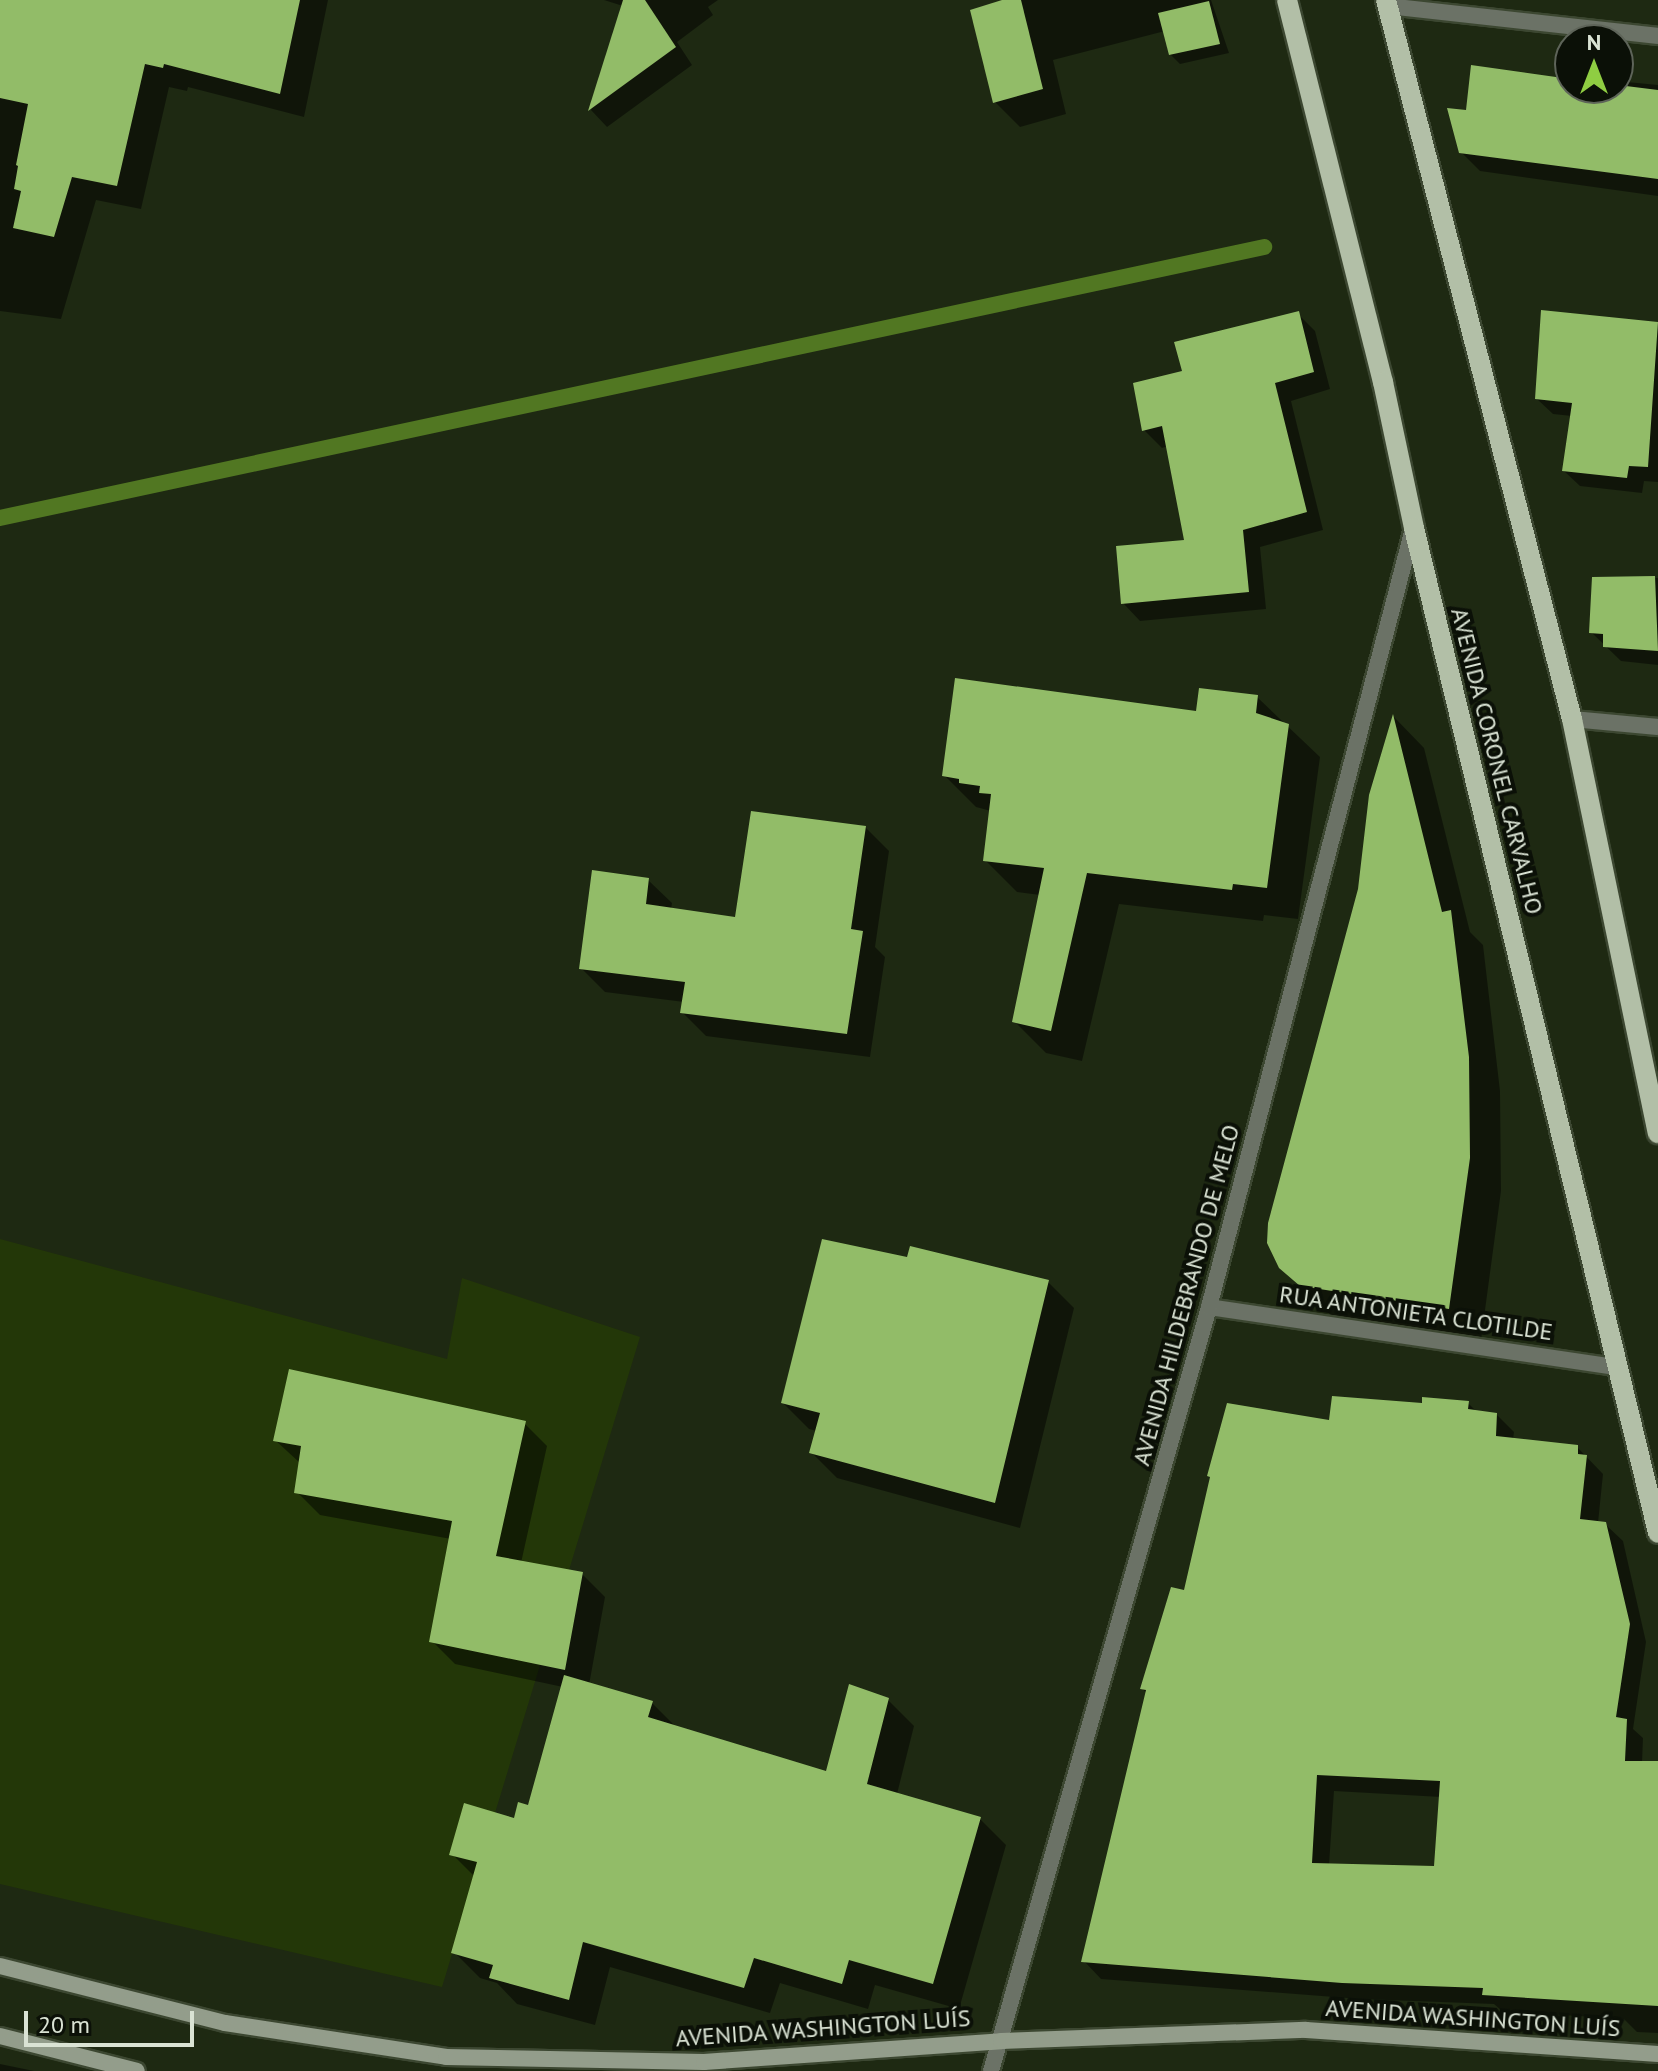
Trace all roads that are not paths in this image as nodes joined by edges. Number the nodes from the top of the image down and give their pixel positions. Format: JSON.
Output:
{"nodes":[{"id":1,"x":1287,"y":0,"type":"edge"},
{"id":2,"x":1387,"y":3,"type":"edge"},
{"id":3,"x":1658,"y":36,"type":"edge"},
{"id":4,"x":1414,"y":528,"type":"junction"},
{"id":5,"x":1572,"y":719,"type":"junction"},
{"id":6,"x":1658,"y":727,"type":"edge"},
{"id":7,"x":1658,"y":1133,"type":"edge"},
{"id":8,"x":1209,"y":1307,"type":"junction"},
{"id":9,"x":1617,"y":1367,"type":"junction"},
{"id":10,"x":1658,"y":1533,"type":"edge"},
{"id":11,"x":0,"y":1966,"type":"edge"},
{"id":12,"x":0,"y":2036,"type":"edge"},
{"id":13,"x":1001,"y":2041,"type":"junction"},
{"id":14,"x":1658,"y":2054,"type":"edge"},
{"id":15,"x":137,"y":2071,"type":"edge"},
{"id":16,"x":991,"y":2071,"type":"edge"}],
"edges":[{"from":1,"to":4,"type":"main road","name":"AVENIDA CORONEL CARVALHO"},
{"from":2,"to":3,"type":"street"},
{"from":2,"to":5,"type":"main road"},
{"from":4,"to":8,"type":"street","name":"AVENIDA HILDEBRANDO DE MELO"},
{"from":4,"to":9,"type":"main road","name":"AVENIDA CORONEL CARVALHO"},
{"from":5,"to":6,"type":"street"},
{"from":5,"to":7,"type":"main road"},
{"from":8,"to":9,"type":"street","name":"RUA ANTONIETA CLOTILDE"},
{"from":8,"to":13,"type":"street","name":"AVENIDA HILDEBRANDO DE MELO"},
{"from":9,"to":10,"type":"main road","name":"AVENIDA CORONEL CARVALHO"},
{"from":11,"to":13,"type":"street","name":"AVENIDA WASHINGTON LUÍS"},
{"from":12,"to":15,"type":"street"},
{"from":13,"to":14,"type":"street","name":"AVENIDA WASHINGTON LUÍS"},
{"from":13,"to":16,"type":"street","name":"AVENIDA HILDEBRANDO DE MELO"}]}
